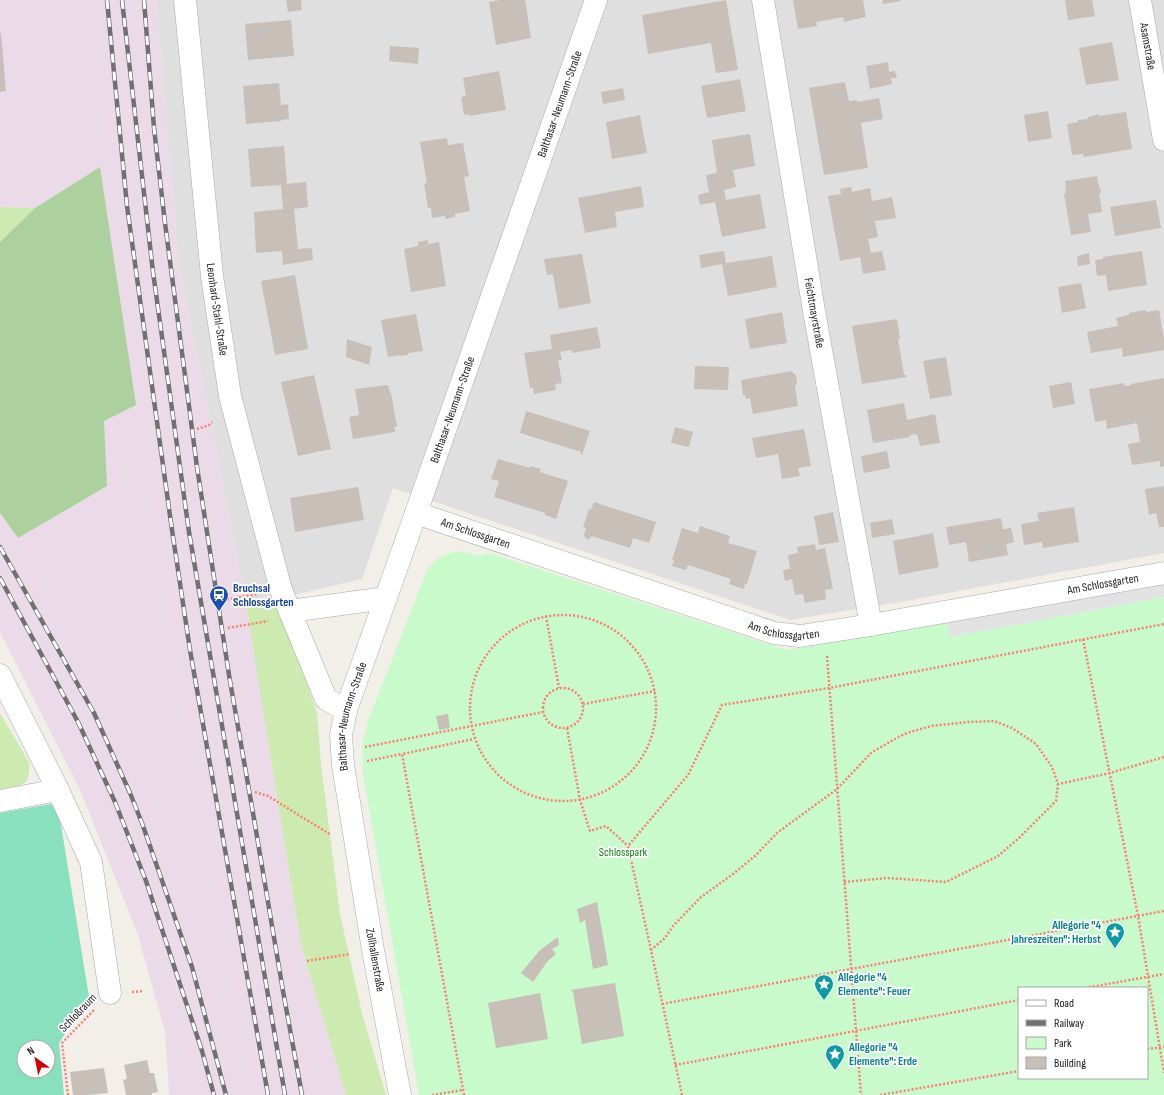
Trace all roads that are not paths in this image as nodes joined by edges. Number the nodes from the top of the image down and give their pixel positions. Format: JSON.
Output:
{"nodes":[{"id":1,"x":185,"y":0,"type":"edge"},
{"id":2,"x":596,"y":0,"type":"edge"},
{"id":3,"x":763,"y":0,"type":"edge"},
{"id":4,"x":1140,"y":0,"type":"edge"},
{"id":5,"x":1164,"y":140,"type":"edge"},
{"id":6,"x":416,"y":513,"type":"junction"},
{"id":7,"x":1164,"y":573,"type":"edge"},
{"id":8,"x":386,"y":598,"type":"junction"},
{"id":9,"x":290,"y":611,"type":"junction"},
{"id":10,"x":871,"y":625,"type":"junction"},
{"id":11,"x":0,"y":675,"type":"edge"},
{"id":12,"x":346,"y":710,"type":"junction"},
{"id":13,"x":58,"y":790,"type":"junction"},
{"id":14,"x":0,"y":801,"type":"edge"},
{"id":15,"x":353,"y":824,"type":"joint"},
{"id":16,"x":110,"y":993,"type":"road end"},
{"id":17,"x":400,"y":1095,"type":"edge"}],
"edges":[{"from":1,"to":9,"type":"street","name":"Leonhard-Stahl-Straße"},
{"from":2,"to":6,"type":"street","name":"Balthasar-Neumann-Straße"},
{"from":3,"to":10,"type":"street","name":"Feichtmayrstraße"},
{"from":4,"to":5,"type":"street","name":"Asamstraße"},
{"from":6,"to":8,"type":"street","name":"Balthasar-Neumann-Straße"},
{"from":6,"to":10,"type":"street","name":"Am Schlossgarten"},
{"from":7,"to":10,"type":"street","name":"Am Schlossgarten"},
{"from":8,"to":9,"type":"street"},
{"from":8,"to":12,"type":"street","name":"Balthasar-Neumann-Straße"},
{"from":9,"to":12,"type":"street","name":"Leonhard-Stahl-Straße"},
{"from":11,"to":13,"type":"street"},
{"from":12,"to":15,"type":"street","name":"Balthasar-Neumann-Straße"},
{"from":13,"to":14,"type":"street"},
{"from":13,"to":16,"type":"street"},
{"from":15,"to":17,"type":"street","name":"Zollhallenstraße"}]}
